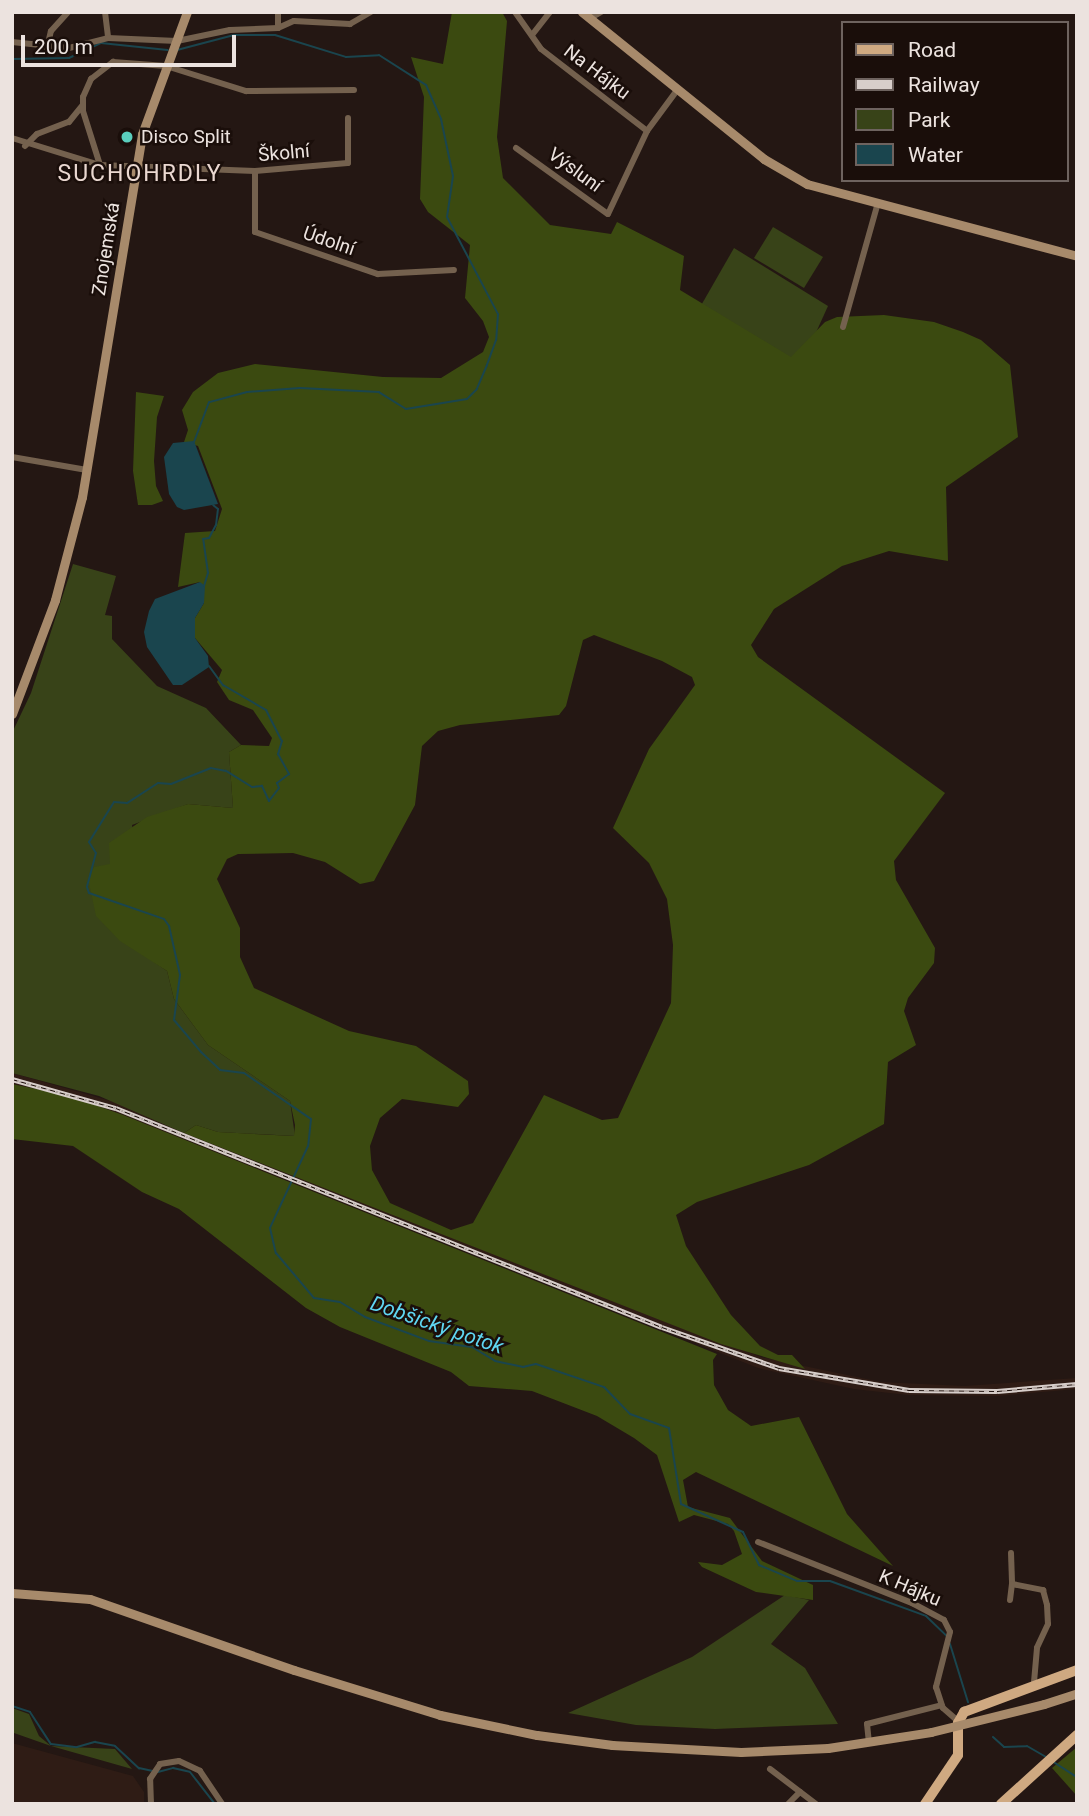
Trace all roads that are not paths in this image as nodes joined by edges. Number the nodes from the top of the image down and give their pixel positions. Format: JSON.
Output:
{"nodes":[{"id":1,"x":68,"y":12,"type":"edge"},
{"id":2,"x":105,"y":12,"type":"edge"},
{"id":3,"x":187,"y":12,"type":"edge"},
{"id":4,"x":278,"y":12,"type":"edge"},
{"id":5,"x":371,"y":12,"type":"edge"},
{"id":6,"x":515,"y":12,"type":"edge"},
{"id":7,"x":550,"y":12,"type":"edge"},
{"id":8,"x":601,"y":12,"type":"edge"},
{"id":9,"x":586,"y":15,"type":"edge"},
{"id":10,"x":278,"y":28,"type":"junction"},
{"id":11,"x":532,"y":35,"type":"junction"},
{"id":12,"x":108,"y":38,"type":"junction"},
{"id":13,"x":177,"y":41,"type":"junction"},
{"id":14,"x":12,"y":42,"type":"edge"},
{"id":15,"x":47,"y":48,"type":"junction"},
{"id":16,"x":166,"y":66,"type":"junction"},
{"id":17,"x":354,"y":90,"type":"dead end"},
{"id":18,"x":682,"y":92,"type":"junction"},
{"id":19,"x":82,"y":105,"type":"junction"},
{"id":20,"x":348,"y":118,"type":"dead end"},
{"id":21,"x":648,"y":131,"type":"junction"},
{"id":22,"x":12,"y":138,"type":"edge"},
{"id":23,"x":25,"y":146,"type":"junction"},
{"id":24,"x":516,"y":148,"type":"dead end"},
{"id":25,"x":100,"y":165,"type":"junction"},
{"id":26,"x":136,"y":169,"type":"junction"},
{"id":27,"x":255,"y":172,"type":"junction"},
{"id":28,"x":877,"y":206,"type":"junction"},
{"id":29,"x":1077,"y":256,"type":"edge"},
{"id":30,"x":454,"y":270,"type":"dead end"},
{"id":31,"x":844,"y":327,"type":"dead end"},
{"id":32,"x":12,"y":457,"type":"edge"},
{"id":33,"x":87,"y":470,"type":"junction"},
{"id":34,"x":12,"y":714,"type":"edge"},
{"id":35,"x":758,"y":1542,"type":"dead end"},
{"id":36,"x":1011,"y":1553,"type":"dead end"},
{"id":37,"x":1012,"y":1584,"type":"junction"},
{"id":38,"x":12,"y":1593,"type":"edge"},
{"id":39,"x":1010,"y":1600,"type":"dead end"},
{"id":40,"x":1077,"y":1670,"type":"edge"},
{"id":41,"x":1029,"y":1686,"type":"junction"},
{"id":42,"x":1077,"y":1693,"type":"edge"},
{"id":43,"x":942,"y":1705,"type":"junction"},
{"id":44,"x":958,"y":1721,"type":"junction"},
{"id":45,"x":1077,"y":1735,"type":"edge"},
{"id":46,"x":869,"y":1743,"type":"junction"},
{"id":47,"x":770,"y":1769,"type":"dead end"},
{"id":48,"x":800,"y":1792,"type":"junction"},
{"id":49,"x":151,"y":1804,"type":"edge"},
{"id":50,"x":222,"y":1804,"type":"edge"},
{"id":51,"x":788,"y":1804,"type":"edge"},
{"id":52,"x":816,"y":1804,"type":"edge"},
{"id":53,"x":925,"y":1804,"type":"edge"},
{"id":54,"x":1001,"y":1804,"type":"edge"}],
"edges":[{"from":1,"to":15,"type":"street"},
{"from":2,"to":12,"type":"street"},
{"from":3,"to":13,"type":"main road","name":"Znojemská"},
{"from":4,"to":10,"type":"street"},
{"from":5,"to":10,"type":"street"},
{"from":6,"to":11,"type":"street","name":"Na Hájku"},
{"from":7,"to":11,"type":"street"},
{"from":8,"to":9,"type":"street"},
{"from":9,"to":18,"type":"main road"},
{"from":10,"to":13,"type":"street"},
{"from":11,"to":21,"type":"street","name":"Na Hájku"},
{"from":12,"to":13,"type":"street"},
{"from":12,"to":15,"type":"street"},
{"from":13,"to":16,"type":"main road","name":"Znojemská"},
{"from":14,"to":15,"type":"street"},
{"from":16,"to":17,"type":"street"},
{"from":16,"to":19,"type":"street"},
{"from":16,"to":26,"type":"main road","name":"Znojemská"},
{"from":18,"to":21,"type":"street"},
{"from":18,"to":28,"type":"main road"},
{"from":19,"to":23,"type":"street"},
{"from":19,"to":25,"type":"street"},
{"from":20,"to":27,"type":"street","name":"Školní"},
{"from":21,"to":24,"type":"street","name":"Výsluní"},
{"from":22,"to":23,"type":"street","name":"Školní"},
{"from":23,"to":25,"type":"street","name":"Školní"},
{"from":25,"to":26,"type":"street","name":"Školní"},
{"from":26,"to":27,"type":"street","name":"Školní"},
{"from":26,"to":33,"type":"main road","name":"Znojemská"},
{"from":27,"to":30,"type":"street","name":"Údolní"},
{"from":28,"to":29,"type":"main road"},
{"from":28,"to":31,"type":"street"},
{"from":32,"to":33,"type":"street"},
{"from":33,"to":34,"type":"main road","name":"Znojemská"},
{"from":35,"to":43,"type":"street","name":"K Hájku"},
{"from":36,"to":37,"type":"street"},
{"from":37,"to":39,"type":"street"},
{"from":37,"to":41,"type":"street"},
{"from":38,"to":46,"type":"main road"},
{"from":40,"to":41,"type":"main road"},
{"from":41,"to":44,"type":"main road"},
{"from":42,"to":46,"type":"main road","bridge":true},
{"from":43,"to":44,"type":"street"},
{"from":43,"to":46,"type":"street"},
{"from":44,"to":53,"type":"main road"},
{"from":45,"to":54,"type":"main road"},
{"from":47,"to":48,"type":"street"},
{"from":48,"to":51,"type":"street"},
{"from":48,"to":52,"type":"street"},
{"from":49,"to":50,"type":"street"}]}
